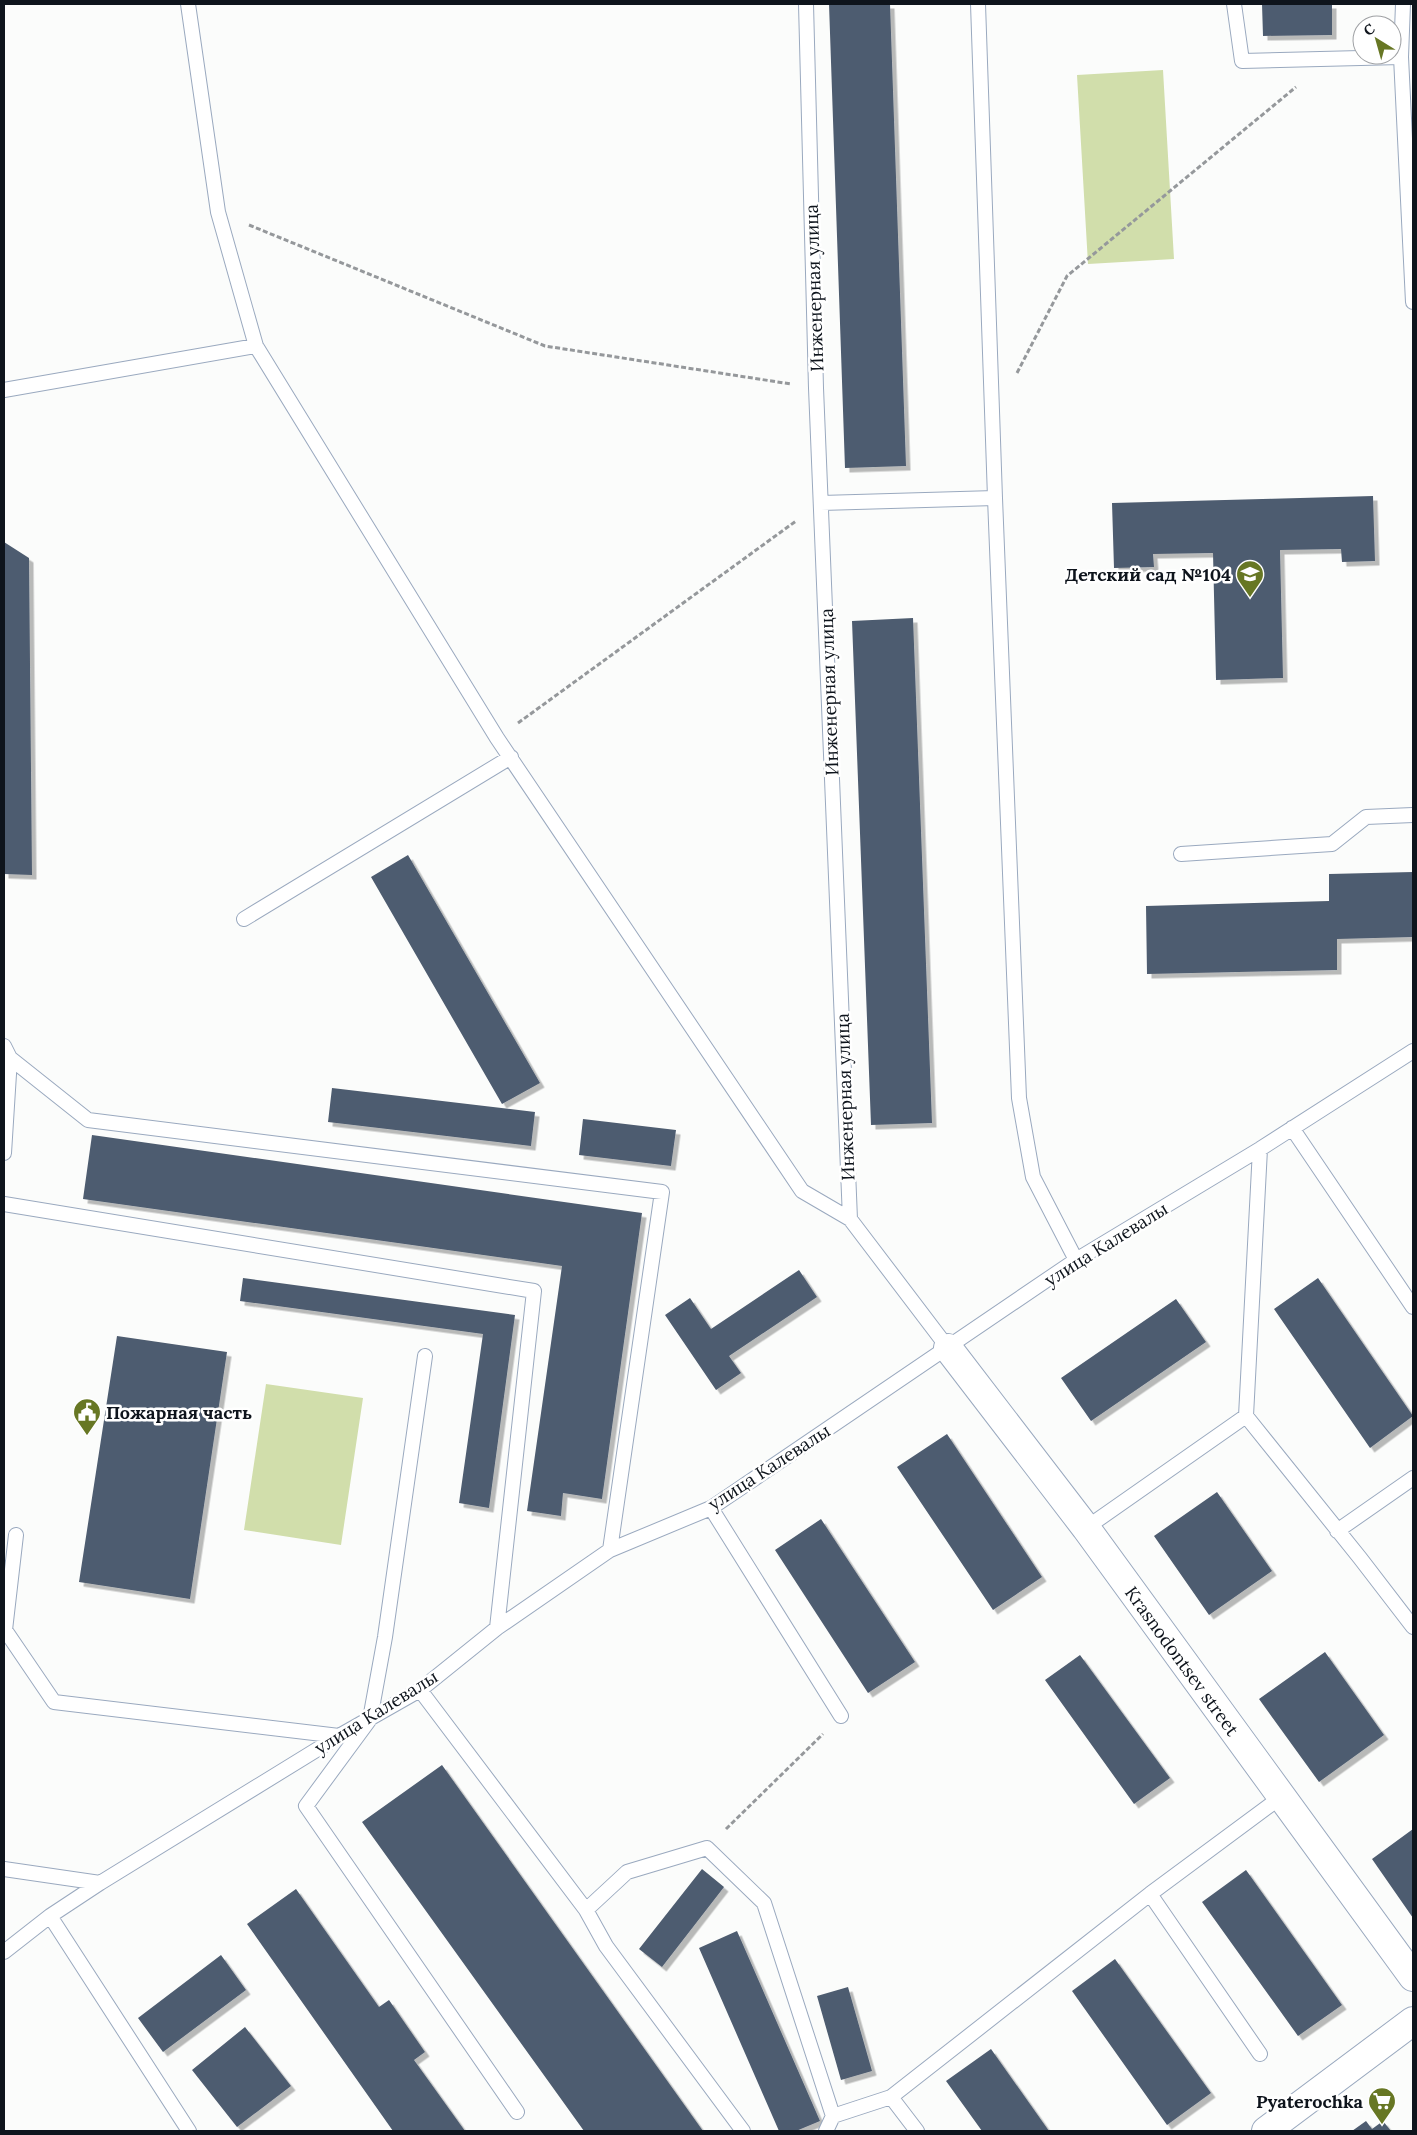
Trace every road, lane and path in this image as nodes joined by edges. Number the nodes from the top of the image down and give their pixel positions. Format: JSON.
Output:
{"nodes":[{"id":1,"x":188,"y":4,"type":"edge"},
{"id":2,"x":806,"y":4,"type":"edge"},
{"id":3,"x":978,"y":4,"type":"edge"},
{"id":4,"x":1234,"y":4,"type":"edge"},
{"id":5,"x":1403,"y":4,"type":"edge"},
{"id":6,"x":1402,"y":57,"type":"joint"},
{"id":7,"x":1352,"y":59,"type":"edge"},
{"id":8,"x":1328,"y":60,"type":"junction"},
{"id":9,"x":218,"y":212,"type":"junction"},
{"id":10,"x":1413,"y":302,"type":"edge"},
{"id":11,"x":256,"y":346,"type":"junction"},
{"id":12,"x":816,"y":388,"type":"junction"},
{"id":13,"x":4,"y":390,"type":"edge"},
{"id":14,"x":993,"y":420,"type":"junction"},
{"id":15,"x":995,"y":498,"type":"junction"},
{"id":16,"x":821,"y":503,"type":"junction"},
{"id":17,"x":497,"y":738,"type":"junction"},
{"id":18,"x":511,"y":757,"type":"junction"},
{"id":19,"x":1413,"y":815,"type":"edge"},
{"id":20,"x":1181,"y":854,"type":"dead end"},
{"id":21,"x":244,"y":919,"type":"dead end"},
{"id":22,"x":7,"y":1052,"type":"edge"},
{"id":23,"x":1413,"y":1052,"type":"edge"},
{"id":24,"x":1292,"y":1128,"type":"junction"},
{"id":25,"x":1260,"y":1150,"type":"junction"},
{"id":26,"x":4,"y":1153,"type":"edge"},
{"id":27,"x":4,"y":1204,"type":"edge"},
{"id":28,"x":850,"y":1219,"type":"junction"},
{"id":29,"x":1076,"y":1260,"type":"junction"},
{"id":30,"x":1413,"y":1307,"type":"edge"},
{"id":31,"x":948,"y":1348,"type":"junction"},
{"id":32,"x":425,"y":1356,"type":"dead end"},
{"id":33,"x":1246,"y":1416,"type":"junction"},
{"id":34,"x":1413,"y":1478,"type":"edge"},
{"id":35,"x":711,"y":1508,"type":"junction"},
{"id":36,"x":1086,"y":1528,"type":"junction"},
{"id":37,"x":1337,"y":1531,"type":"junction"},
{"id":38,"x":16,"y":1535,"type":"dead end"},
{"id":39,"x":610,"y":1550,"type":"junction"},
{"id":40,"x":1413,"y":1627,"type":"edge"},
{"id":41,"x":497,"y":1628,"type":"junction"},
{"id":42,"x":420,"y":1690,"type":"junction"},
{"id":43,"x":841,"y":1716,"type":"joint"},
{"id":44,"x":370,"y":1719,"type":"junction"},
{"id":45,"x":339,"y":1736,"type":"junction"},
{"id":46,"x":1281,"y":1797,"type":"junction"},
{"id":47,"x":708,"y":1848,"type":"junction"},
{"id":48,"x":4,"y":1869,"type":"edge"},
{"id":49,"x":100,"y":1883,"type":"junction"},
{"id":50,"x":1150,"y":1894,"type":"junction"},
{"id":51,"x":586,"y":1910,"type":"junction"},
{"id":52,"x":50,"y":1916,"type":"junction"},
{"id":53,"x":4,"y":1952,"type":"edge"},
{"id":54,"x":1413,"y":1977,"type":"edge"},
{"id":55,"x":1413,"y":2021,"type":"edge"},
{"id":56,"x":1260,"y":2054,"type":"dead end"},
{"id":57,"x":891,"y":2097,"type":"junction"},
{"id":58,"x":517,"y":2112,"type":"dead end"},
{"id":59,"x":833,"y":2116,"type":"junction"},
{"id":60,"x":188,"y":2131,"type":"edge"},
{"id":61,"x":742,"y":2131,"type":"edge"},
{"id":62,"x":826,"y":2131,"type":"edge"},
{"id":63,"x":917,"y":2131,"type":"edge"},
{"id":64,"x":1266,"y":2131,"type":"edge"}],
"edges":[{"from":1,"to":9,"type":"lane"},
{"from":2,"to":12,"type":"lane","name":"Инженерная улица"},
{"from":3,"to":14,"type":"lane"},
{"from":4,"to":8,"type":"lane"},
{"from":5,"to":6,"type":"lane"},
{"from":6,"to":10,"type":"lane"},
{"from":7,"to":8,"type":"lane"},
{"from":8,"to":14,"type":"path"},
{"from":9,"to":11,"type":"lane"},
{"from":9,"to":12,"type":"path"},
{"from":11,"to":13,"type":"lane"},
{"from":11,"to":17,"type":"lane"},
{"from":12,"to":16,"type":"lane","name":"Инженерная улица"},
{"from":14,"to":15,"type":"lane"},
{"from":15,"to":16,"type":"lane"},
{"from":15,"to":29,"type":"lane"},
{"from":16,"to":17,"type":"path"},
{"from":16,"to":28,"type":"lane","name":"Инженерная улица"},
{"from":17,"to":18,"type":"lane"},
{"from":18,"to":21,"type":"lane"},
{"from":18,"to":28,"type":"lane"},
{"from":19,"to":20,"type":"lane"},
{"from":22,"to":26,"type":"lane"},
{"from":22,"to":39,"type":"lane"},
{"from":23,"to":24,"type":"lane","name":"улица Калевалы"},
{"from":24,"to":25,"type":"lane","name":"улица Калевалы"},
{"from":24,"to":30,"type":"lane"},
{"from":25,"to":29,"type":"lane","name":"улица Калевалы"},
{"from":25,"to":33,"type":"lane"},
{"from":27,"to":41,"type":"lane"},
{"from":28,"to":31,"type":"lane"},
{"from":29,"to":31,"type":"lane","name":"улица Калевалы"},
{"from":31,"to":35,"type":"lane","name":"улица Калевалы"},
{"from":31,"to":36,"type":"street","name":"Krasnodontsev street"},
{"from":32,"to":44,"type":"lane"},
{"from":33,"to":36,"type":"lane"},
{"from":33,"to":37,"type":"lane"},
{"from":34,"to":37,"type":"lane"},
{"from":35,"to":39,"type":"lane","name":"улица Калевалы"},
{"from":35,"to":43,"type":"lane"},
{"from":36,"to":46,"type":"street","name":"Krasnodontsev street"},
{"from":37,"to":40,"type":"lane"},
{"from":38,"to":45,"type":"lane"},
{"from":39,"to":41,"type":"lane","name":"улица Калевалы"},
{"from":41,"to":42,"type":"lane","name":"улица Калевалы"},
{"from":42,"to":44,"type":"lane","name":"улица Калевалы"},
{"from":42,"to":51,"type":"lane"},
{"from":43,"to":47,"type":"path"},
{"from":44,"to":45,"type":"lane","name":"улица Калевалы"},
{"from":44,"to":58,"type":"lane"},
{"from":45,"to":49,"type":"lane","name":"улица Калевалы"},
{"from":46,"to":50,"type":"lane"},
{"from":46,"to":54,"type":"street","name":"Krasnodontsev street"},
{"from":47,"to":51,"type":"lane"},
{"from":47,"to":59,"type":"lane"},
{"from":48,"to":49,"type":"lane"},
{"from":49,"to":52,"type":"lane","name":"улица Калевалы"},
{"from":50,"to":56,"type":"lane"},
{"from":50,"to":57,"type":"lane"},
{"from":51,"to":61,"type":"lane"},
{"from":52,"to":53,"type":"lane","name":"улица Калевалы"},
{"from":52,"to":60,"type":"lane"},
{"from":55,"to":64,"type":"street"},
{"from":57,"to":59,"type":"lane"},
{"from":57,"to":63,"type":"lane"},
{"from":59,"to":62,"type":"lane"}]}
